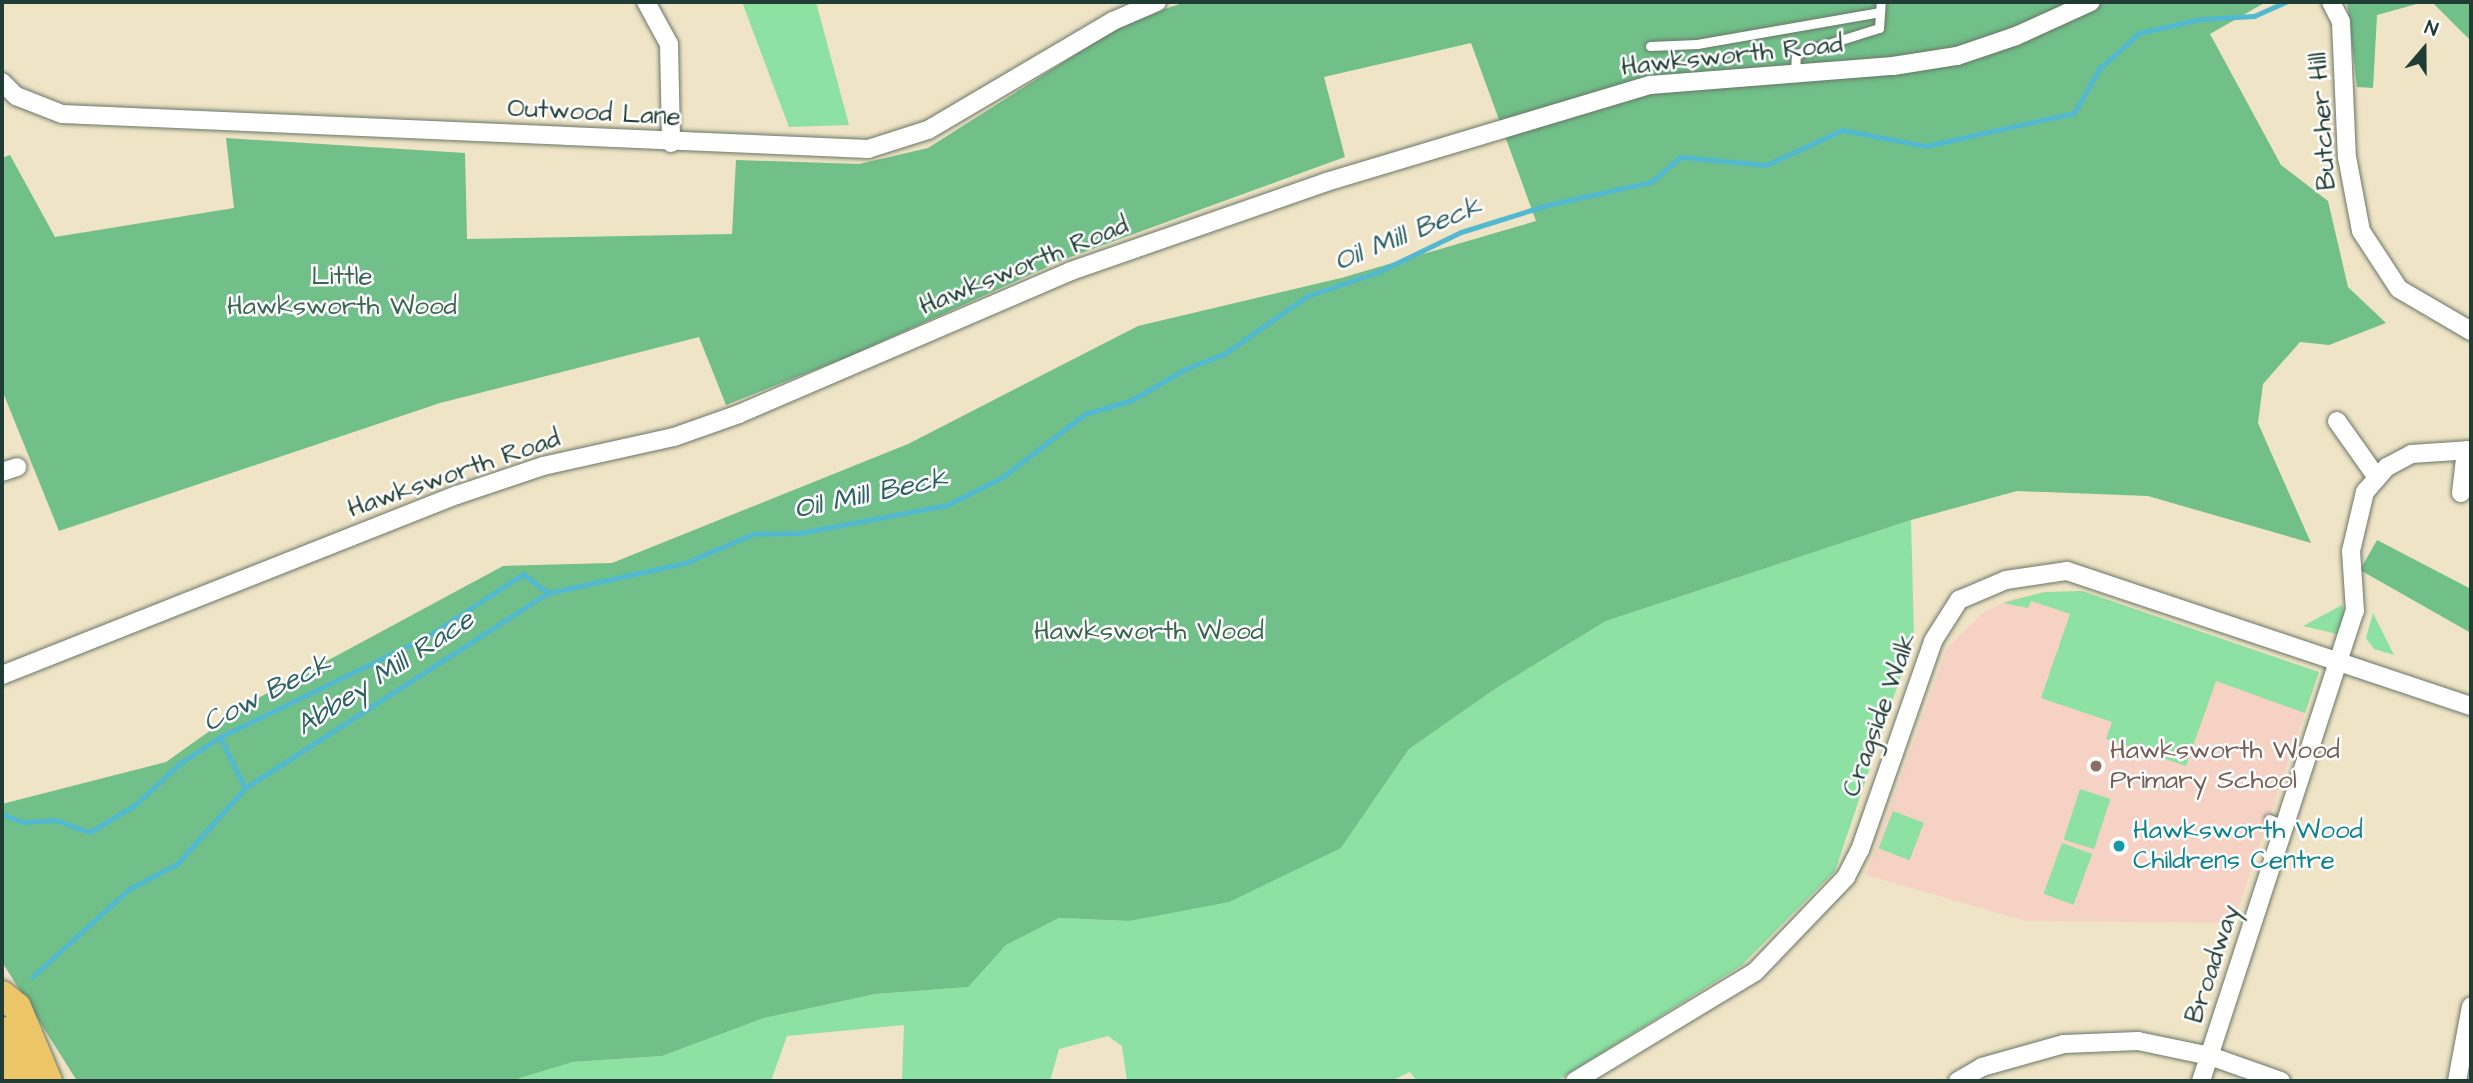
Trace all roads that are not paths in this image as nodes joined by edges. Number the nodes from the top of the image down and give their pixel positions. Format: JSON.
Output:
{"nodes":[{"id":1,"x":646,"y":2,"type":"edge"},
{"id":2,"x":1157,"y":2,"type":"edge"},
{"id":3,"x":2091,"y":2,"type":"edge"},
{"id":4,"x":2331,"y":2,"type":"edge"},
{"id":5,"x":1881,"y":7,"type":"edge"},
{"id":6,"x":1650,"y":46,"type":"dead end"},
{"id":7,"x":1795,"y":72,"type":"junction"},
{"id":8,"x":2,"y":82,"type":"edge"},
{"id":9,"x":671,"y":143,"type":"junction"},
{"id":10,"x":2471,"y":331,"type":"edge"},
{"id":11,"x":2337,"y":421,"type":"dead end"},
{"id":12,"x":2468,"y":450,"type":"edge"},
{"id":13,"x":2376,"y":476,"type":"junction"},
{"id":14,"x":2461,"y":493,"type":"dead end"},
{"id":15,"x":2340,"y":663,"type":"junction"},
{"id":16,"x":2,"y":676,"type":"edge"},
{"id":17,"x":2471,"y":706,"type":"edge"},
{"id":18,"x":2269,"y":819,"type":"dead end"},
{"id":19,"x":2286,"y":826,"type":"junction"},
{"id":20,"x":2,"y":995,"type":"edge"},
{"id":21,"x":2471,"y":1006,"type":"edge"},
{"id":22,"x":2,"y":1031,"type":"edge"},
{"id":23,"x":2210,"y":1056,"type":"junction"},
{"id":24,"x":28,"y":1074,"type":"edge"},
{"id":25,"x":1584,"y":1078,"type":"edge"},
{"id":26,"x":1958,"y":1081,"type":"edge"},
{"id":27,"x":2201,"y":1081,"type":"edge"},
{"id":28,"x":2281,"y":1081,"type":"edge"},
{"id":29,"x":2457,"y":1081,"type":"edge"}],
"edges":[{"from":1,"to":9,"type":"street"},
{"from":2,"to":9,"type":"street","name":"Outwood Lane"},
{"from":3,"to":7,"type":"street","name":"Hawksworth Road"},
{"from":4,"to":10,"type":"street","name":"Butcher Hill"},
{"from":5,"to":6,"type":"lane"},
{"from":5,"to":7,"type":"lane"},
{"from":7,"to":16,"type":"street","name":"Hawksworth Road"},
{"from":8,"to":9,"type":"street","name":"Outwood Lane"},
{"from":11,"to":13,"type":"street"},
{"from":12,"to":13,"type":"street"},
{"from":12,"to":14,"type":"street"},
{"from":13,"to":15,"type":"street","name":"Broadway"},
{"from":15,"to":17,"type":"street","name":"Cragside Walk"},
{"from":15,"to":19,"type":"street","name":"Broadway"},
{"from":15,"to":25,"type":"street","name":"Cragside Walk"},
{"from":18,"to":19,"type":"lane"},
{"from":19,"to":23,"type":"street","name":"Broadway"},
{"from":20,"to":24,"type":"main road"},
{"from":21,"to":29,"type":"street"},
{"from":22,"to":24,"type":"main road"},
{"from":23,"to":26,"type":"street"},
{"from":23,"to":27,"type":"street","name":"Broadway"},
{"from":23,"to":28,"type":"street"}]}
